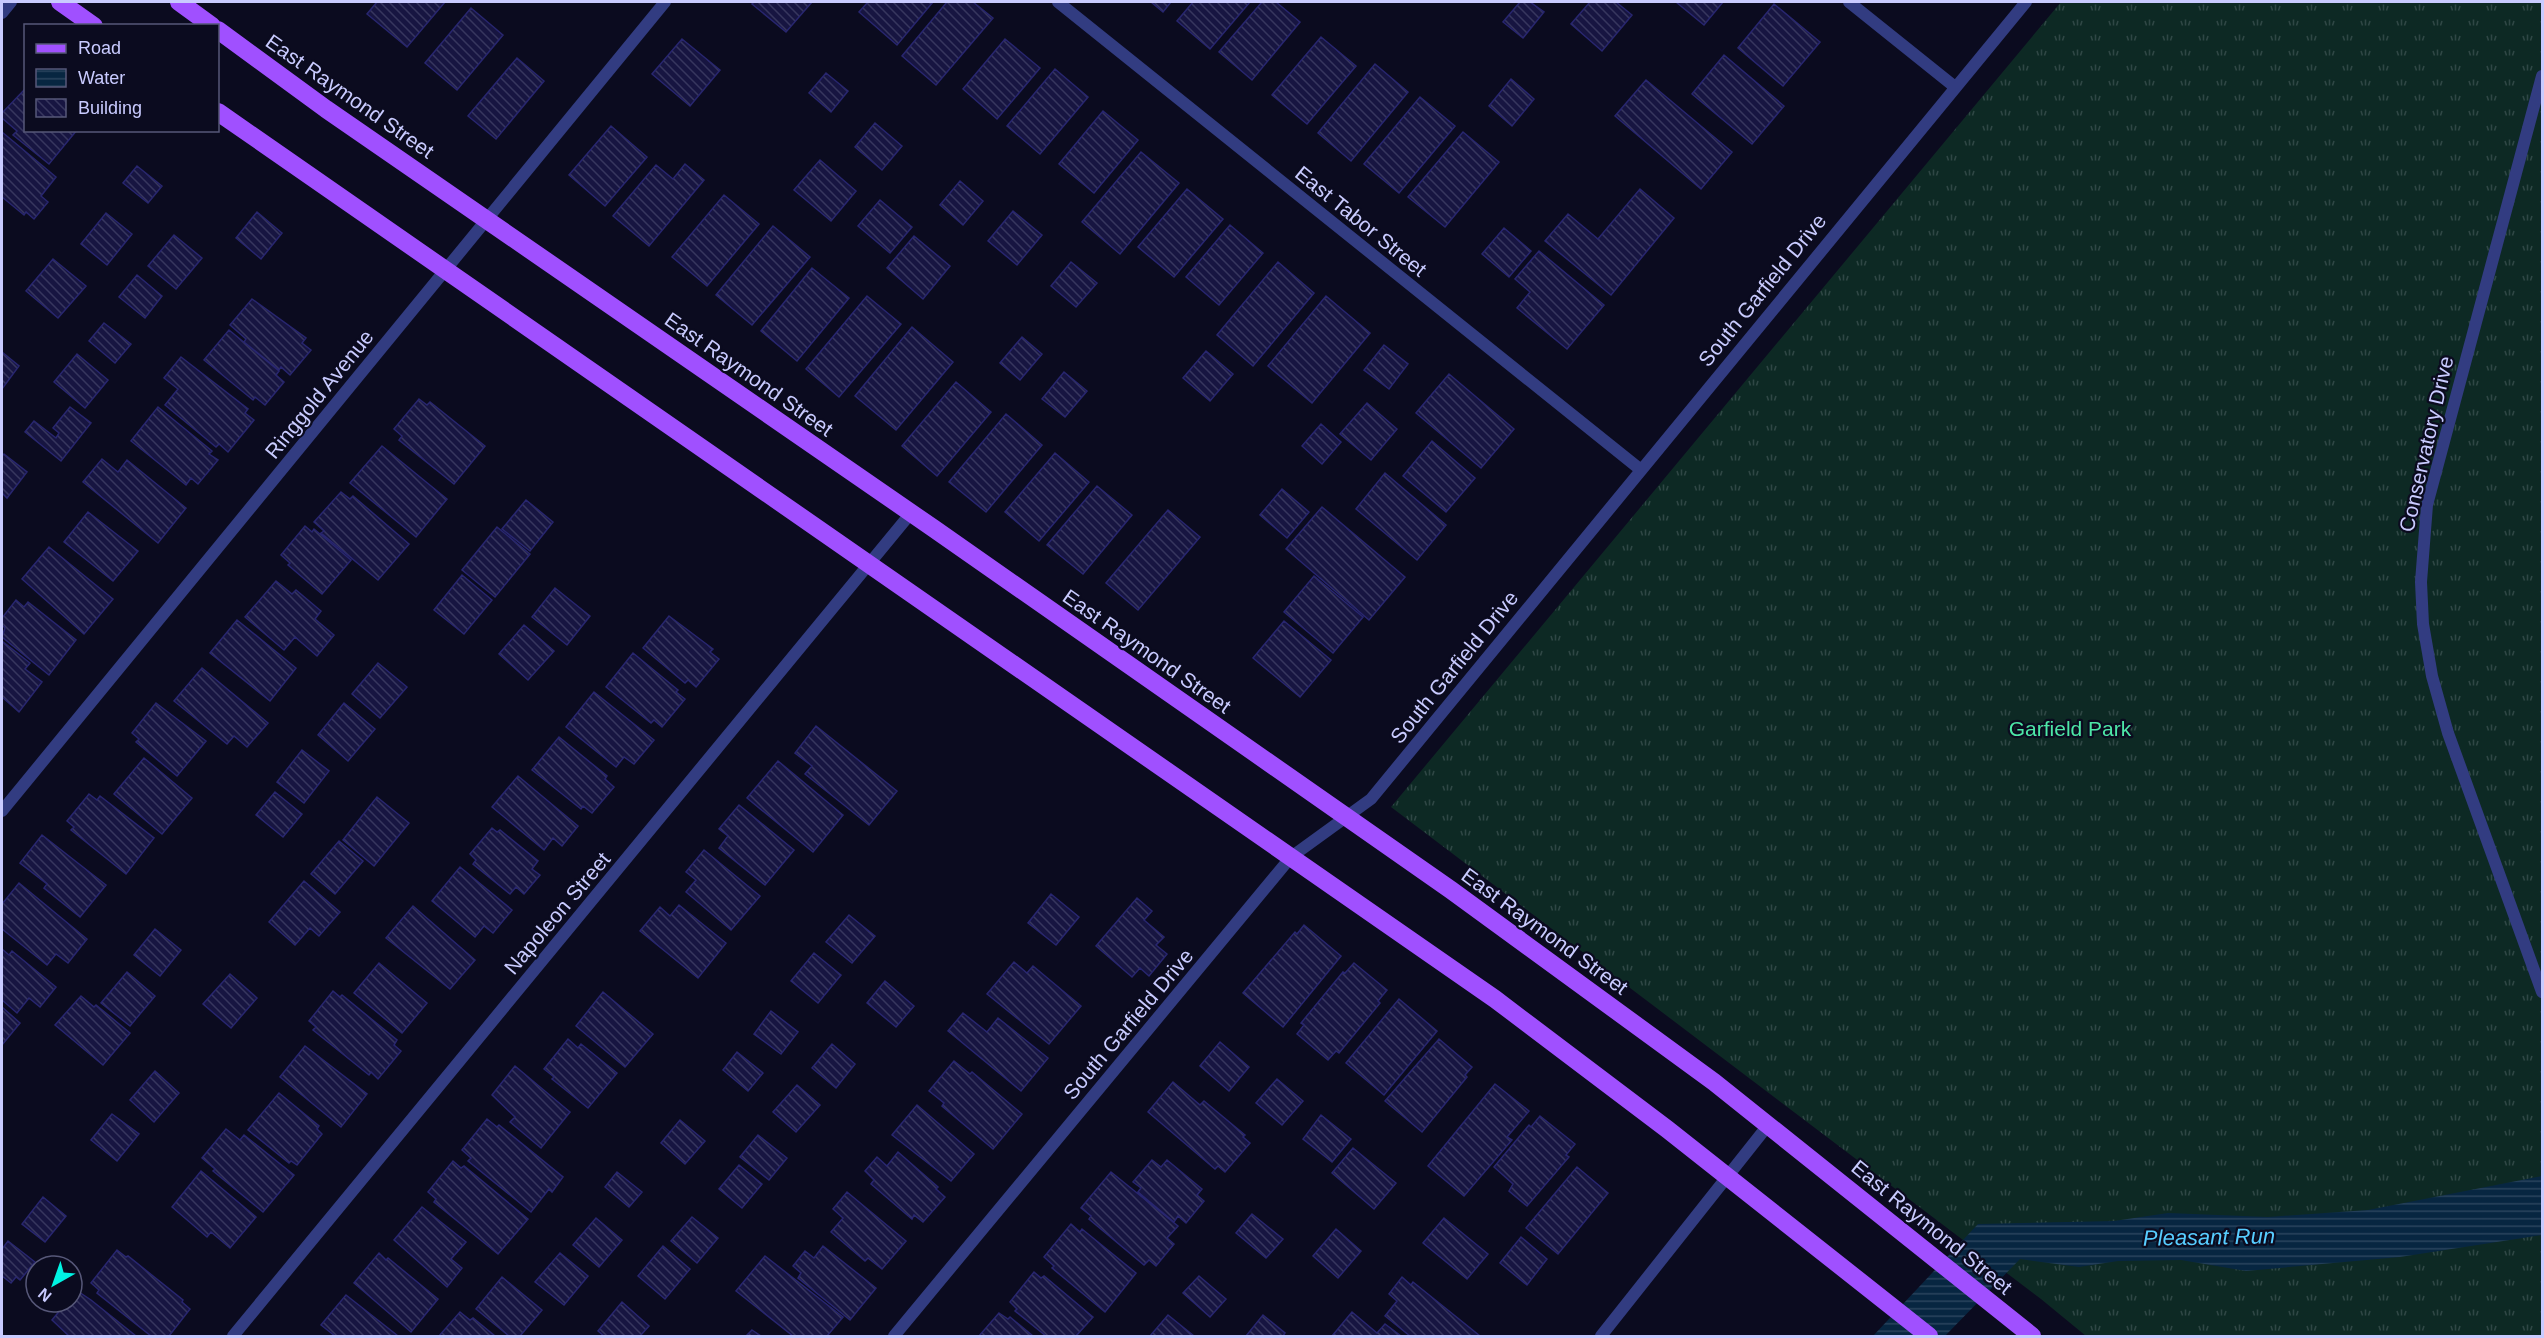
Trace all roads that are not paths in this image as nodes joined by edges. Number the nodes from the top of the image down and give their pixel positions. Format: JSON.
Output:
{"nodes":[{"id":1,"x":10,"y":2,"type":"edge"},
{"id":2,"x":60,"y":2,"type":"edge"},
{"id":3,"x":179,"y":2,"type":"edge"},
{"id":4,"x":665,"y":2,"type":"edge"},
{"id":5,"x":1058,"y":2,"type":"edge"},
{"id":6,"x":1848,"y":2,"type":"edge"},
{"id":7,"x":2026,"y":2,"type":"edge"},
{"id":8,"x":2,"y":13,"type":"edge"},
{"id":9,"x":91,"y":24,"type":"edge"},
{"id":10,"x":209,"y":24,"type":"edge"},
{"id":11,"x":219,"y":31,"type":"edge"},
{"id":12,"x":2542,"y":76,"type":"edge"},
{"id":13,"x":1955,"y":87,"type":"junction"},
{"id":14,"x":219,"y":113,"type":"edge"},
{"id":15,"x":487,"y":219,"type":"junction"},
{"id":16,"x":444,"y":270,"type":"junction"},
{"id":17,"x":1641,"y":470,"type":"junction"},
{"id":18,"x":911,"y":513,"type":"junction"},
{"id":19,"x":870,"y":564,"type":"junction"},
{"id":20,"x":2,"y":811,"type":"edge"},
{"id":21,"x":1345,"y":816,"type":"junction"},
{"id":22,"x":1291,"y":857,"type":"junction"},
{"id":23,"x":2542,"y":992,"type":"edge"},
{"id":24,"x":1768,"y":1124,"type":"junction"},
{"id":25,"x":1728,"y":1177,"type":"junction"},
{"id":26,"x":233,"y":1336,"type":"edge"},
{"id":27,"x":894,"y":1336,"type":"edge"},
{"id":28,"x":1601,"y":1336,"type":"edge"},
{"id":29,"x":1929,"y":1336,"type":"edge"},
{"id":30,"x":2032,"y":1336,"type":"edge"}],
"edges":[{"from":1,"to":8,"type":"street"},
{"from":2,"to":9,"type":"main road"},
{"from":3,"to":10,"type":"main road"},
{"from":4,"to":15,"type":"street","name":"Ringgold Avenue"},
{"from":5,"to":17,"type":"street","name":"East Tabor Street"},
{"from":6,"to":13,"type":"street"},
{"from":7,"to":13,"type":"street","name":"South Garfield Drive"},
{"from":11,"to":15,"type":"main road","name":"East Raymond Street"},
{"from":12,"to":23,"type":"street","name":"Conservatory Drive"},
{"from":13,"to":17,"type":"street","name":"South Garfield Drive"},
{"from":14,"to":16,"type":"main road"},
{"from":15,"to":16,"type":"street","name":"Ringgold Avenue"},
{"from":15,"to":18,"type":"main road","name":"East Raymond Street"},
{"from":16,"to":19,"type":"main road"},
{"from":16,"to":20,"type":"street","name":"Ringgold Avenue"},
{"from":17,"to":21,"type":"street","name":"South Garfield Drive"},
{"from":18,"to":19,"type":"street","name":"Napoleon Street"},
{"from":18,"to":21,"type":"main road","name":"East Raymond Street"},
{"from":19,"to":22,"type":"main road"},
{"from":19,"to":26,"type":"street","name":"Napoleon Street"},
{"from":21,"to":22,"type":"street","name":"South Garfield Drive"},
{"from":21,"to":24,"type":"main road","name":"East Raymond Street"},
{"from":22,"to":25,"type":"main road"},
{"from":22,"to":27,"type":"street","name":"South Garfield Drive"},
{"from":24,"to":25,"type":"street"},
{"from":24,"to":30,"type":"main road","name":"East Raymond Street"},
{"from":25,"to":28,"type":"street"},
{"from":25,"to":29,"type":"main road"}]}
